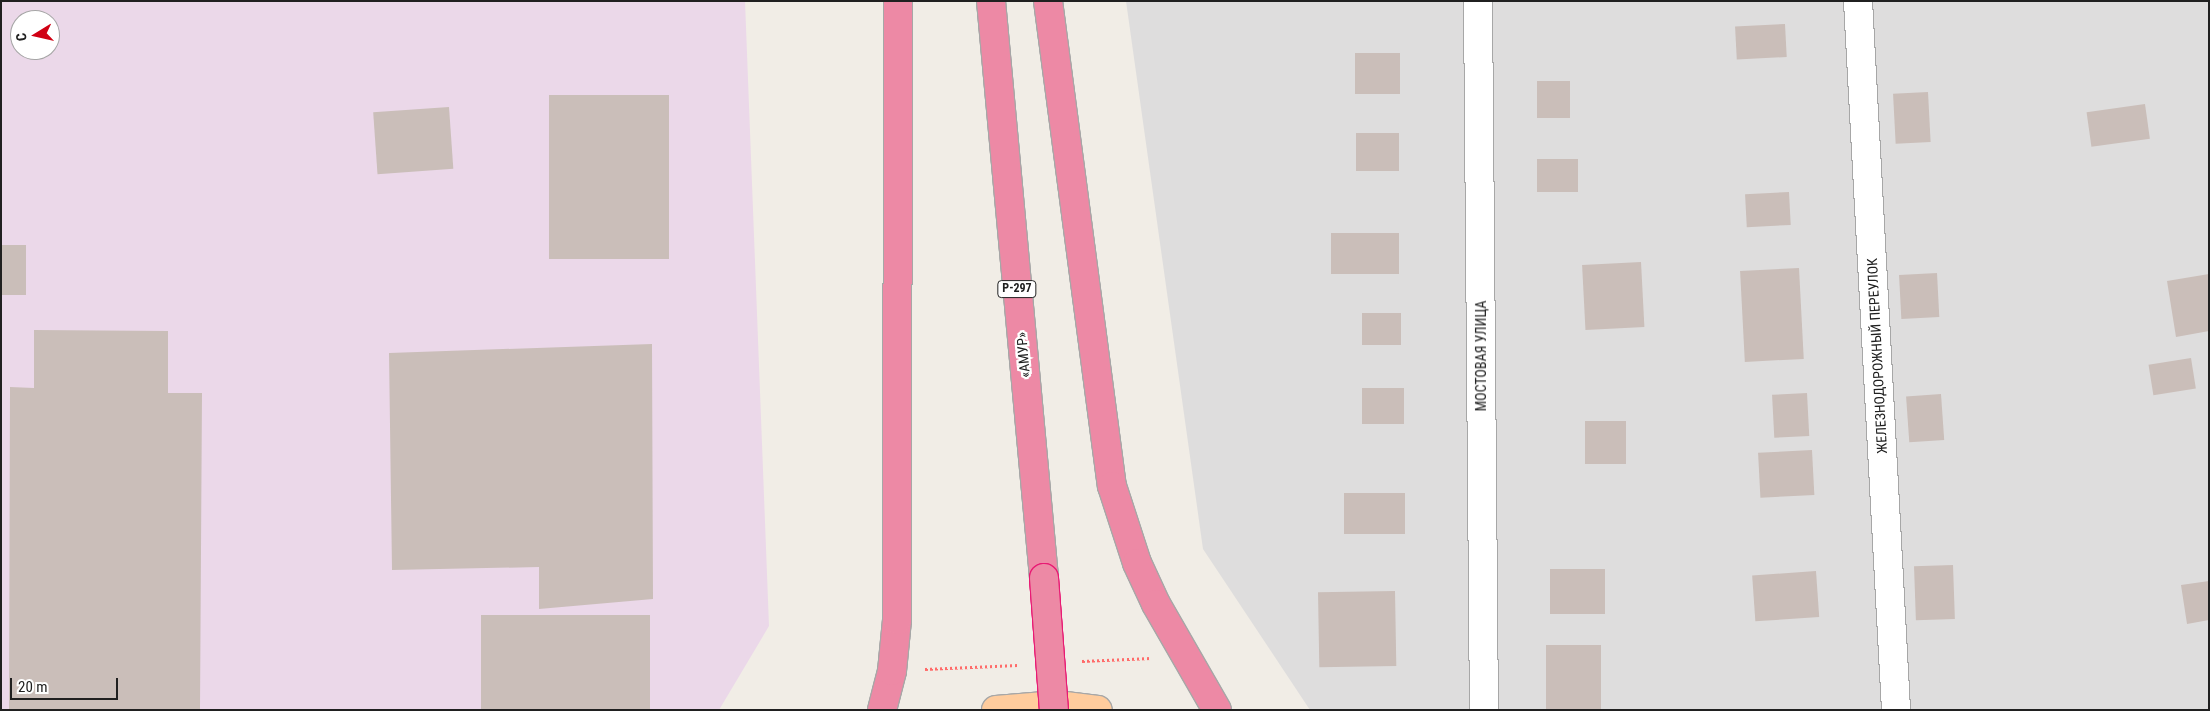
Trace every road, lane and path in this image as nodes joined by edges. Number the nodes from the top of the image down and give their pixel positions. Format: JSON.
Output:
{"nodes":[{"id":1,"x":898,"y":1,"type":"edge"},
{"id":2,"x":991,"y":1,"type":"edge"},
{"id":3,"x":1048,"y":1,"type":"edge"},
{"id":4,"x":1478,"y":1,"type":"edge"},
{"id":5,"x":1858,"y":1,"type":"edge"},
{"id":6,"x":882,"y":710,"type":"edge"},
{"id":7,"x":996,"y":710,"type":"edge"},
{"id":8,"x":1054,"y":710,"type":"edge"},
{"id":9,"x":1098,"y":710,"type":"edge"},
{"id":10,"x":1217,"y":710,"type":"edge"},
{"id":11,"x":1484,"y":710,"type":"edge"},
{"id":12,"x":1896,"y":710,"type":"edge"}],
"edges":[{"from":1,"to":6,"type":"highway"},
{"from":2,"to":8,"type":"highway","name":"«АМУР»","number":"Р-297","bridge":true},
{"from":3,"to":10,"type":"highway"},
{"from":4,"to":11,"type":"street","name":"МОСТОВАЯ УЛИЦА"},
{"from":5,"to":12,"type":"street","name":"ЖЕЛЕЗНОДОРОЖНЫЙ ПЕРЕУЛОК"},
{"from":7,"to":9,"type":"main road"}]}
